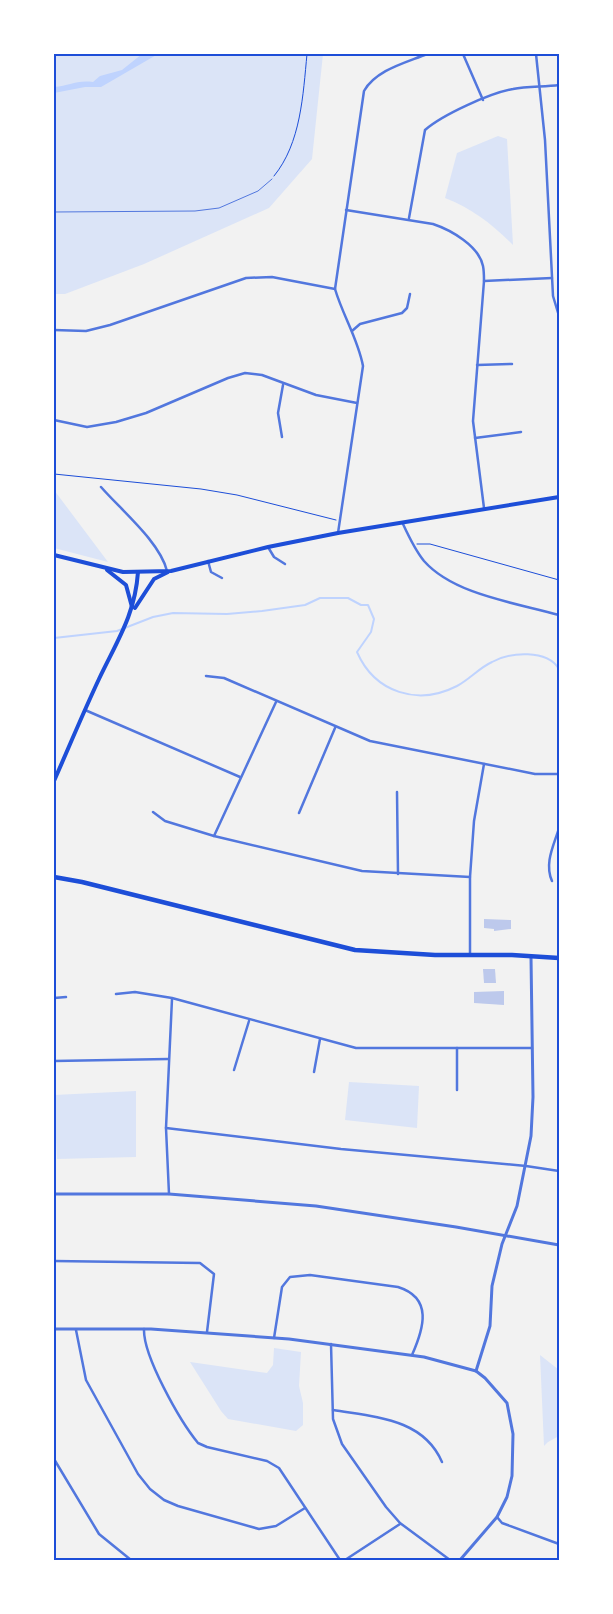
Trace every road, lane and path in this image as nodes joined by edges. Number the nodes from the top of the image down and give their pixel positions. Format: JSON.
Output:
{"nodes":[{"id":1,"x":307,"y":54,"type":"edge"},
{"id":2,"x":427,"y":54,"type":"edge"},
{"id":3,"x":463,"y":54,"type":"edge"},
{"id":4,"x":536,"y":54,"type":"edge"},
{"id":5,"x":559,"y":86,"type":"edge"},
{"id":6,"x":539,"y":87,"type":"junction"},
{"id":7,"x":483,"y":100,"type":"junction"},
{"id":8,"x":272,"y":179,"type":"joint"},
{"id":9,"x":346,"y":210,"type":"junction"},
{"id":10,"x":54,"y":212,"type":"edge"},
{"id":11,"x":409,"y":218,"type":"junction"},
{"id":12,"x":552,"y":278,"type":"junction"},
{"id":13,"x":484,"y":281,"type":"junction"},
{"id":14,"x":335,"y":289,"type":"junction"},
{"id":15,"x":410,"y":294,"type":"dead end"},
{"id":16,"x":559,"y":316,"type":"edge"},
{"id":17,"x":54,"y":330,"type":"edge"},
{"id":18,"x":352,"y":331,"type":"junction"},
{"id":19,"x":512,"y":364,"type":"dead end"},
{"id":20,"x":477,"y":365,"type":"junction"},
{"id":21,"x":283,"y":385,"type":"junction"},
{"id":22,"x":358,"y":403,"type":"junction"},
{"id":23,"x":54,"y":420,"type":"edge"},
{"id":24,"x":521,"y":432,"type":"dead end"},
{"id":25,"x":282,"y":437,"type":"dead end"},
{"id":26,"x":475,"y":438,"type":"junction"},
{"id":27,"x":54,"y":474,"type":"edge"},
{"id":28,"x":101,"y":487,"type":"dead end"},
{"id":29,"x":559,"y":497,"type":"edge"},
{"id":30,"x":484,"y":508,"type":"junction"},
{"id":31,"x":340,"y":521,"type":"junction"},
{"id":32,"x":403,"y":524,"type":"junction"},
{"id":33,"x":338,"y":533,"type":"junction"},
{"id":34,"x":413,"y":544,"type":"junction"},
{"id":35,"x":268,"y":547,"type":"junction"},
{"id":36,"x":54,"y":555,"type":"edge"},
{"id":37,"x":208,"y":561,"type":"junction"},
{"id":38,"x":285,"y":564,"type":"dead end"},
{"id":39,"x":102,"y":567,"type":"junction"},
{"id":40,"x":169,"y":571,"type":"junction"},
{"id":41,"x":138,"y":572,"type":"junction"},
{"id":42,"x":222,"y":578,"type":"dead end"},
{"id":43,"x":559,"y":580,"type":"edge"},
{"id":44,"x":132,"y":612,"type":"junction"},
{"id":45,"x":559,"y":615,"type":"edge"},
{"id":46,"x":206,"y":676,"type":"dead end"},
{"id":47,"x":276,"y":702,"type":"junction"},
{"id":48,"x":84,"y":710,"type":"junction"},
{"id":49,"x":335,"y":728,"type":"junction"},
{"id":50,"x":484,"y":764,"type":"junction"},
{"id":51,"x":559,"y":774,"type":"edge"},
{"id":52,"x":240,"y":778,"type":"junction"},
{"id":53,"x":54,"y":781,"type":"edge"},
{"id":54,"x":397,"y":792,"type":"dead end"},
{"id":55,"x":153,"y":812,"type":"dead end"},
{"id":56,"x":299,"y":813,"type":"dead end"},
{"id":57,"x":559,"y":828,"type":"edge"},
{"id":58,"x":214,"y":836,"type":"junction"},
{"id":59,"x":398,"y":874,"type":"junction"},
{"id":60,"x":54,"y":877,"type":"edge"},
{"id":61,"x":470,"y":877,"type":"junction"},
{"id":62,"x":552,"y":881,"type":"dead end"},
{"id":63,"x":470,"y":954,"type":"junction"},
{"id":64,"x":531,"y":957,"type":"junction"},
{"id":65,"x":559,"y":958,"type":"edge"},
{"id":66,"x":116,"y":994,"type":"dead end"},
{"id":67,"x":66,"y":997,"type":"dead end"},
{"id":68,"x":54,"y":998,"type":"edge"},
{"id":69,"x":172,"y":998,"type":"junction"},
{"id":70,"x":250,"y":1021,"type":"junction"},
{"id":71,"x":320,"y":1039,"type":"junction"},
{"id":72,"x":458,"y":1048,"type":"junction"},
{"id":73,"x":533,"y":1048,"type":"junction"},
{"id":74,"x":168,"y":1059,"type":"junction"},
{"id":75,"x":54,"y":1061,"type":"edge"},
{"id":76,"x":234,"y":1070,"type":"dead end"},
{"id":77,"x":314,"y":1072,"type":"dead end"},
{"id":78,"x":456,"y":1090,"type":"dead end"},
{"id":79,"x":166,"y":1128,"type":"junction"},
{"id":80,"x":526,"y":1166,"type":"junction"},
{"id":81,"x":559,"y":1171,"type":"edge"},
{"id":82,"x":54,"y":1194,"type":"edge"},
{"id":83,"x":169,"y":1194,"type":"junction"},
{"id":84,"x":506,"y":1236,"type":"junction"},
{"id":85,"x":559,"y":1245,"type":"edge"},
{"id":86,"x":54,"y":1261,"type":"edge"},
{"id":87,"x":54,"y":1329,"type":"edge"},
{"id":88,"x":144,"y":1329,"type":"junction"},
{"id":89,"x":76,"y":1330,"type":"junction"},
{"id":90,"x":208,"y":1332,"type":"junction"},
{"id":91,"x":274,"y":1338,"type":"junction"},
{"id":92,"x":331,"y":1344,"type":"junction"},
{"id":93,"x":412,"y":1355,"type":"junction"},
{"id":94,"x":476,"y":1371,"type":"junction"},
{"id":95,"x":333,"y":1410,"type":"junction"},
{"id":96,"x":54,"y":1459,"type":"edge"},
{"id":97,"x":442,"y":1462,"type":"dead end"},
{"id":98,"x":305,"y":1508,"type":"junction"},
{"id":99,"x":498,"y":1518,"type":"junction"},
{"id":100,"x":400,"y":1523,"type":"junction"},
{"id":101,"x":559,"y":1544,"type":"edge"},
{"id":102,"x":131,"y":1560,"type":"edge"},
{"id":103,"x":340,"y":1560,"type":"edge"},
{"id":104,"x":345,"y":1560,"type":"edge"},
{"id":105,"x":450,"y":1560,"type":"edge"},
{"id":106,"x":460,"y":1560,"type":"edge"}],
"edges":[{"from":1,"to":8,"type":"path"},
{"from":2,"to":9,"type":"street"},
{"from":3,"to":7,"type":"street"},
{"from":4,"to":6,"type":"street"},
{"from":5,"to":6,"type":"street"},
{"from":6,"to":7,"type":"street"},
{"from":6,"to":12,"type":"street"},
{"from":7,"to":11,"type":"street"},
{"from":8,"to":10,"type":"lane"},
{"from":9,"to":11,"type":"street"},
{"from":9,"to":14,"type":"street"},
{"from":11,"to":13,"type":"street"},
{"from":12,"to":13,"type":"street"},
{"from":12,"to":16,"type":"street"},
{"from":13,"to":20,"type":"street"},
{"from":14,"to":17,"type":"street"},
{"from":14,"to":18,"type":"street"},
{"from":15,"to":18,"type":"street"},
{"from":18,"to":22,"type":"street"},
{"from":19,"to":20,"type":"street"},
{"from":20,"to":26,"type":"street"},
{"from":21,"to":22,"type":"street"},
{"from":21,"to":23,"type":"street"},
{"from":21,"to":25,"type":"street"},
{"from":22,"to":31,"type":"street"},
{"from":24,"to":26,"type":"street"},
{"from":26,"to":30,"type":"street"},
{"from":27,"to":31,"type":"path"},
{"from":28,"to":40,"type":"street"},
{"from":29,"to":30,"type":"main road"},
{"from":30,"to":32,"type":"main road"},
{"from":31,"to":33,"type":"street"},
{"from":32,"to":33,"type":"main road"},
{"from":32,"to":34,"type":"street"},
{"from":33,"to":35,"type":"main road"},
{"from":34,"to":43,"type":"path"},
{"from":34,"to":45,"type":"street"},
{"from":35,"to":37,"type":"main road"},
{"from":35,"to":38,"type":"street"},
{"from":36,"to":39,"type":"main road"},
{"from":37,"to":40,"type":"main road"},
{"from":37,"to":42,"type":"street"},
{"from":39,"to":41,"type":"main road"},
{"from":39,"to":44,"type":"main road"},
{"from":40,"to":41,"type":"main road"},
{"from":40,"to":44,"type":"main road"},
{"from":41,"to":44,"type":"main road"},
{"from":44,"to":48,"type":"main road"},
{"from":46,"to":47,"type":"street"},
{"from":47,"to":49,"type":"street"},
{"from":47,"to":52,"type":"street"},
{"from":48,"to":52,"type":"street"},
{"from":48,"to":53,"type":"main road"},
{"from":49,"to":50,"type":"street"},
{"from":49,"to":56,"type":"street"},
{"from":50,"to":51,"type":"street"},
{"from":50,"to":61,"type":"street"},
{"from":52,"to":58,"type":"street"},
{"from":54,"to":59,"type":"street"},
{"from":55,"to":58,"type":"street"},
{"from":57,"to":62,"type":"street"},
{"from":58,"to":59,"type":"street"},
{"from":59,"to":61,"type":"street"},
{"from":60,"to":63,"type":"main road"},
{"from":61,"to":63,"type":"street"},
{"from":63,"to":64,"type":"main road"},
{"from":64,"to":65,"type":"main road"},
{"from":64,"to":73,"type":"street"},
{"from":66,"to":69,"type":"street"},
{"from":67,"to":68,"type":"street"},
{"from":69,"to":70,"type":"street"},
{"from":69,"to":74,"type":"street"},
{"from":70,"to":71,"type":"street"},
{"from":70,"to":76,"type":"street"},
{"from":71,"to":72,"type":"street"},
{"from":71,"to":77,"type":"street"},
{"from":72,"to":73,"type":"street"},
{"from":72,"to":78,"type":"street"},
{"from":73,"to":80,"type":"street"},
{"from":74,"to":75,"type":"street"},
{"from":74,"to":79,"type":"street"},
{"from":79,"to":80,"type":"street"},
{"from":79,"to":83,"type":"street"},
{"from":80,"to":81,"type":"street"},
{"from":80,"to":84,"type":"street"},
{"from":82,"to":83,"type":"street"},
{"from":83,"to":84,"type":"street"},
{"from":84,"to":85,"type":"street"},
{"from":84,"to":94,"type":"street"},
{"from":86,"to":90,"type":"street"},
{"from":87,"to":89,"type":"street"},
{"from":88,"to":89,"type":"street"},
{"from":88,"to":90,"type":"street"},
{"from":88,"to":98,"type":"street"},
{"from":89,"to":98,"type":"street"},
{"from":90,"to":91,"type":"street"},
{"from":91,"to":92,"type":"street"},
{"from":91,"to":93,"type":"street"},
{"from":92,"to":93,"type":"street"},
{"from":92,"to":95,"type":"street"},
{"from":93,"to":94,"type":"street"},
{"from":94,"to":99,"type":"street"},
{"from":95,"to":97,"type":"street"},
{"from":95,"to":100,"type":"street"},
{"from":96,"to":102,"type":"street"},
{"from":98,"to":103,"type":"street"},
{"from":99,"to":101,"type":"street"},
{"from":99,"to":106,"type":"street"},
{"from":100,"to":104,"type":"street"},
{"from":100,"to":105,"type":"street"}]}
